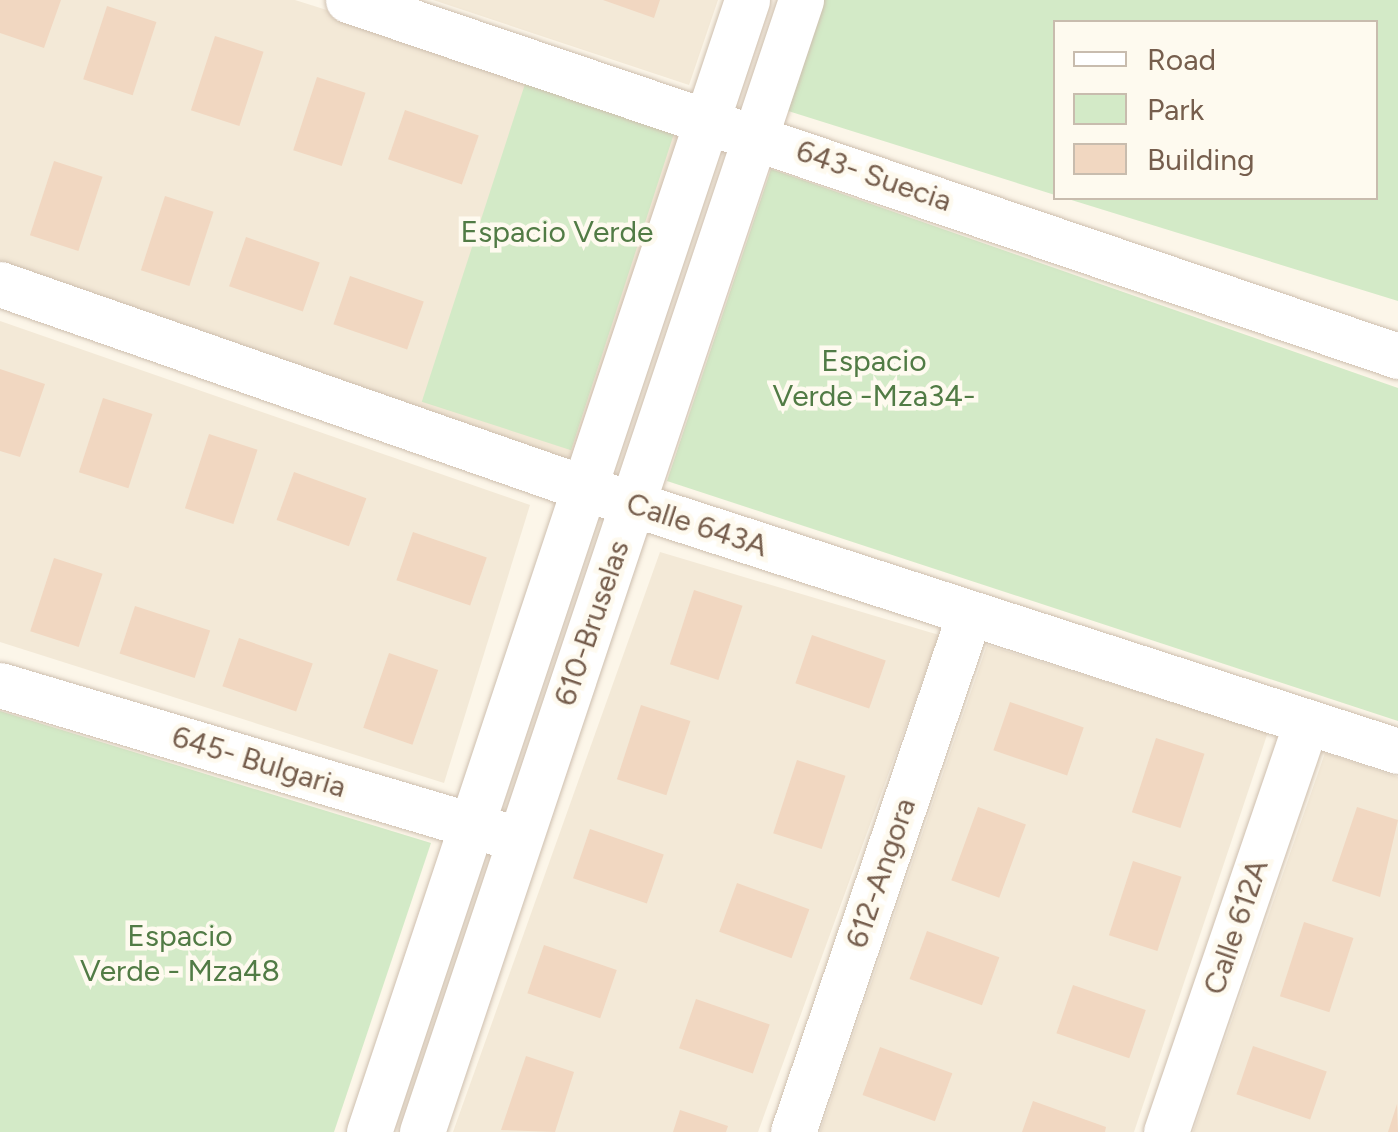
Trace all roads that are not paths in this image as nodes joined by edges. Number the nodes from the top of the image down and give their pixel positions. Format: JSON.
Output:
{"nodes":[{"id":1,"x":348,"y":0,"type":"edge"},
{"id":2,"x":747,"y":0,"type":"edge"},
{"id":3,"x":801,"y":0,"type":"edge"},
{"id":4,"x":707,"y":118,"type":"junction"},
{"id":5,"x":753,"y":135,"type":"junction"},
{"id":6,"x":0,"y":284,"type":"edge"},
{"id":7,"x":1398,"y":356,"type":"edge"},
{"id":8,"x":584,"y":488,"type":"junction"},
{"id":9,"x":633,"y":504,"type":"junction"},
{"id":10,"x":969,"y":614,"type":"junction"},
{"id":11,"x":0,"y":684,"type":"edge"},
{"id":12,"x":1306,"y":722,"type":"junction"},
{"id":13,"x":1398,"y":751,"type":"edge"},
{"id":14,"x":471,"y":825,"type":"junction"},
{"id":15,"x":517,"y":838,"type":"junction"},
{"id":16,"x":369,"y":1132,"type":"edge"},
{"id":17,"x":422,"y":1132,"type":"edge"},
{"id":18,"x":794,"y":1132,"type":"edge"},
{"id":19,"x":1166,"y":1132,"type":"edge"}],
"edges":[{"from":1,"to":4,"type":"street","name":"643- Suecia"},
{"from":2,"to":4,"type":"street","name":"610-Bruselas"},
{"from":3,"to":5,"type":"street","name":"610-Bruselas"},
{"from":4,"to":5,"type":"street","name":"643- Suecia"},
{"from":4,"to":8,"type":"street","name":"610-Bruselas"},
{"from":5,"to":7,"type":"street","name":"643- Suecia"},
{"from":5,"to":9,"type":"street","name":"610-Bruselas"},
{"from":6,"to":8,"type":"street","name":"Calle 643A"},
{"from":8,"to":9,"type":"street","name":"Calle 643A"},
{"from":8,"to":14,"type":"street","name":"610-Bruselas"},
{"from":9,"to":10,"type":"street","name":"Calle 643A"},
{"from":9,"to":15,"type":"street","name":"610-Bruselas"},
{"from":10,"to":12,"type":"street","name":"Calle 643A"},
{"from":10,"to":18,"type":"street","name":"612-Angora"},
{"from":11,"to":14,"type":"street","name":"645- Bulgaria"},
{"from":12,"to":13,"type":"street","name":"Calle 643A"},
{"from":12,"to":19,"type":"street","name":"Calle 612A"},
{"from":14,"to":15,"type":"street","name":"645- Bulgaria"},
{"from":14,"to":16,"type":"street","name":"610-Bruselas"},
{"from":15,"to":17,"type":"street","name":"610-Bruselas"}]}
